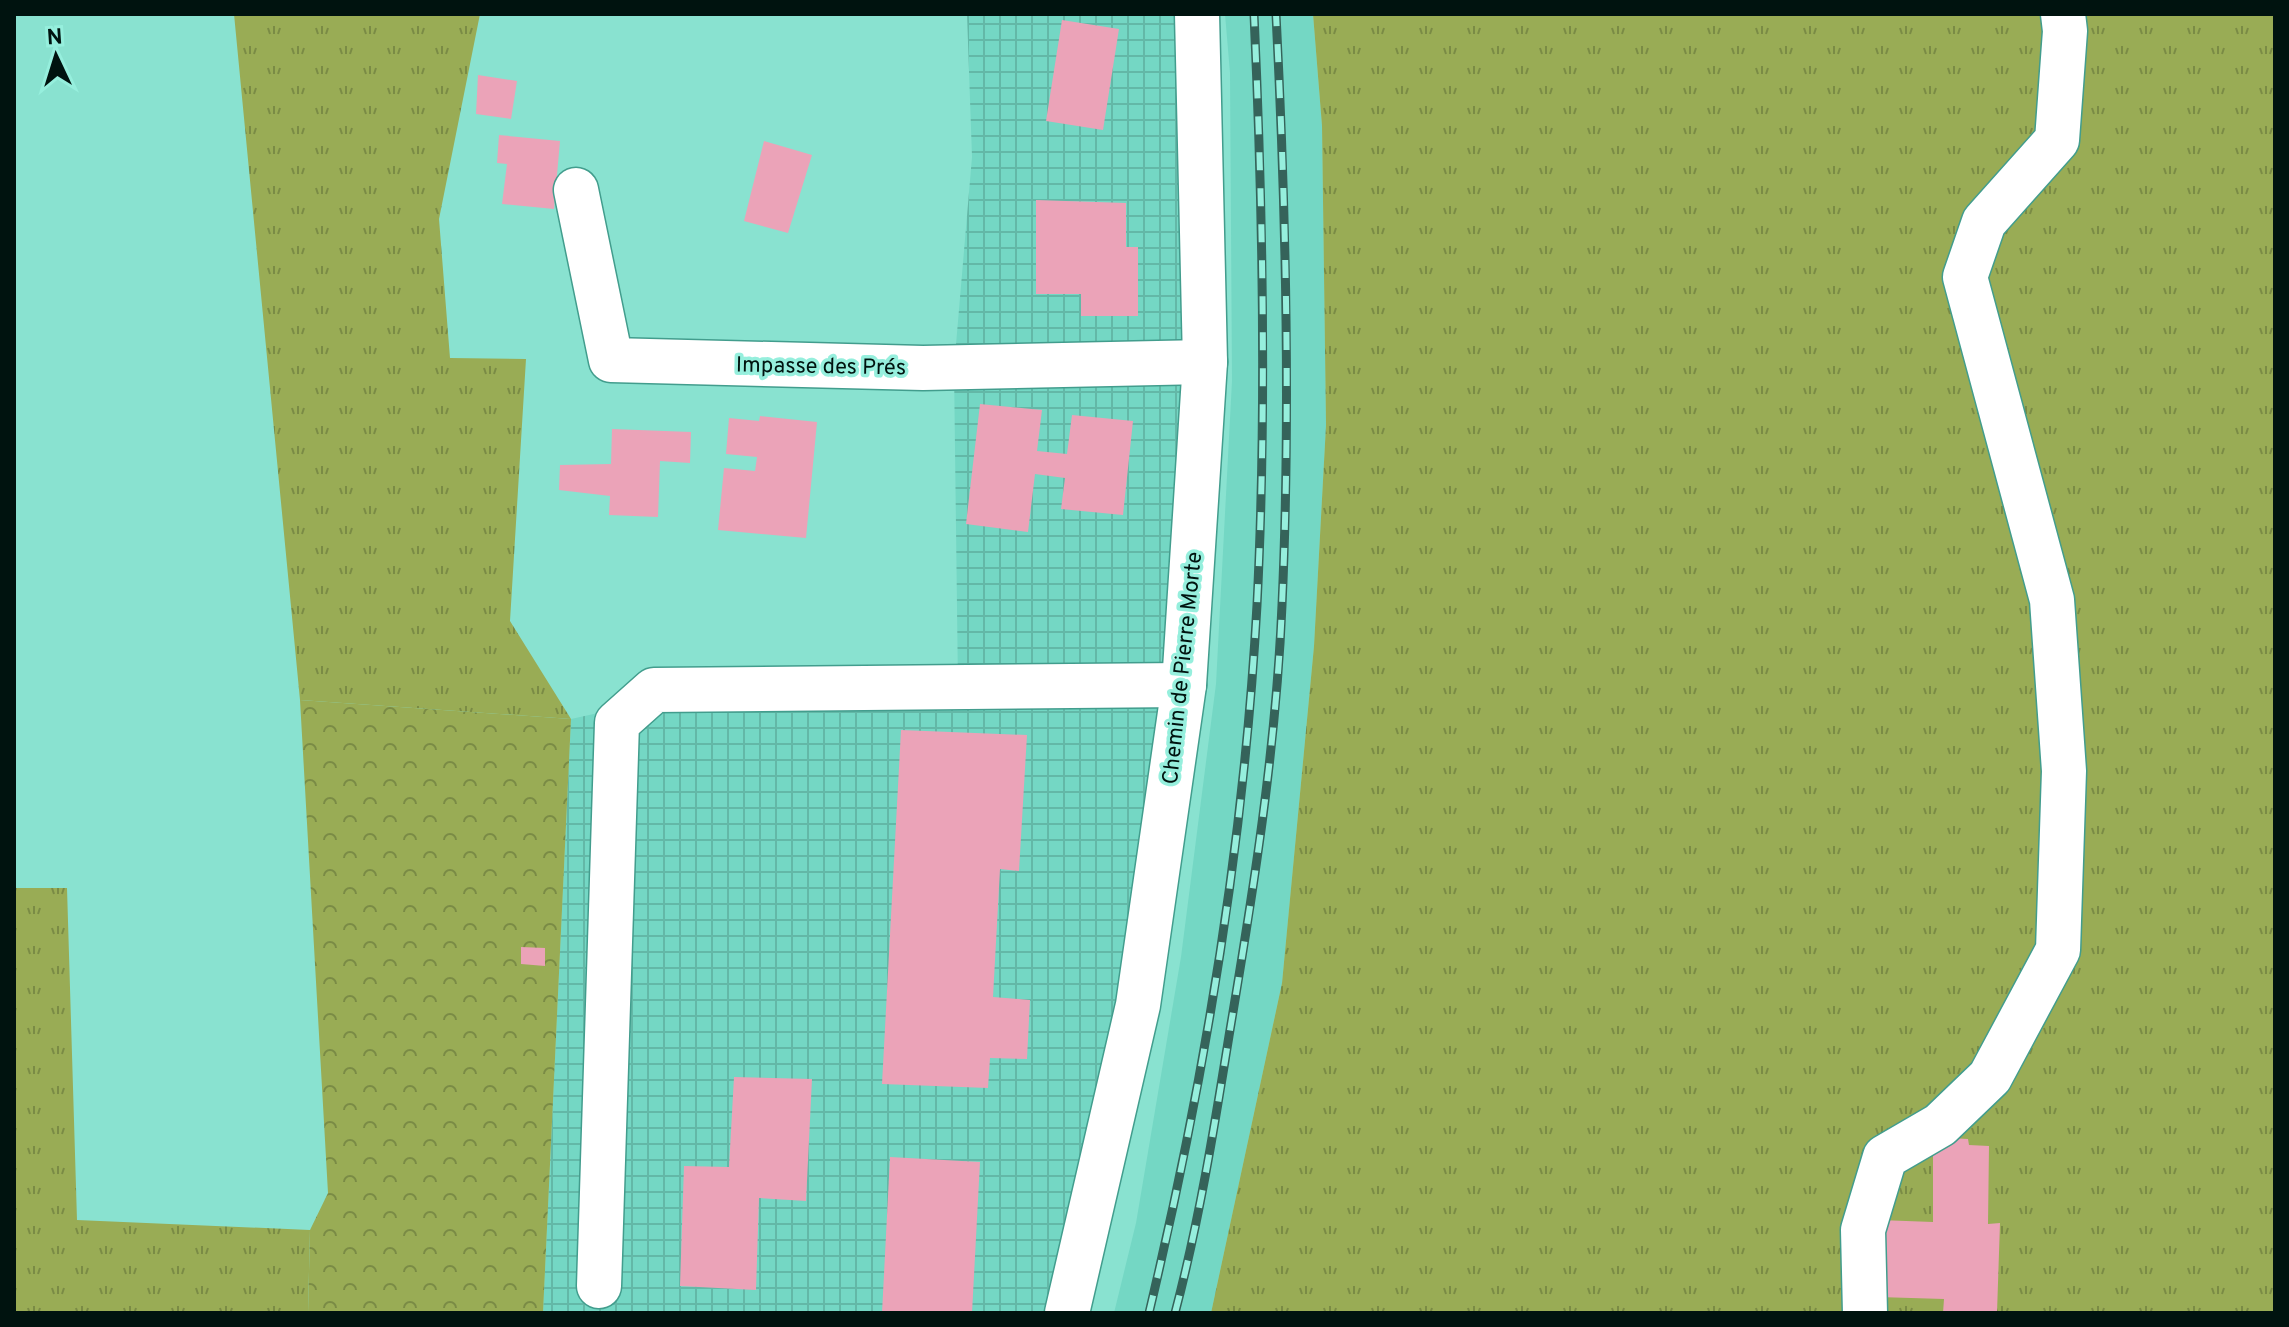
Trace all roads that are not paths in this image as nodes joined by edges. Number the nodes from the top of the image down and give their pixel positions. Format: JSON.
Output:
{"nodes":[{"id":1,"x":1197,"y":14,"type":"edge"},
{"id":2,"x":2063,"y":14,"type":"edge"},
{"id":3,"x":576,"y":190,"type":"dead end"},
{"id":4,"x":1205,"y":362,"type":"junction"},
{"id":5,"x":1184,"y":685,"type":"junction"},
{"id":6,"x":599,"y":1286,"type":"dead end"},
{"id":7,"x":1067,"y":1313,"type":"edge"},
{"id":8,"x":1865,"y":1313,"type":"edge"}],
"edges":[{"from":1,"to":4,"type":"street","name":"Chemin de Pierre Morte"},
{"from":2,"to":8,"type":"street"},
{"from":3,"to":4,"type":"street","name":"Impasse des Prés"},
{"from":4,"to":5,"type":"street","name":"Chemin de Pierre Morte"},
{"from":5,"to":6,"type":"street"},
{"from":5,"to":7,"type":"street","name":"Chemin de Pierre Morte"}]}
